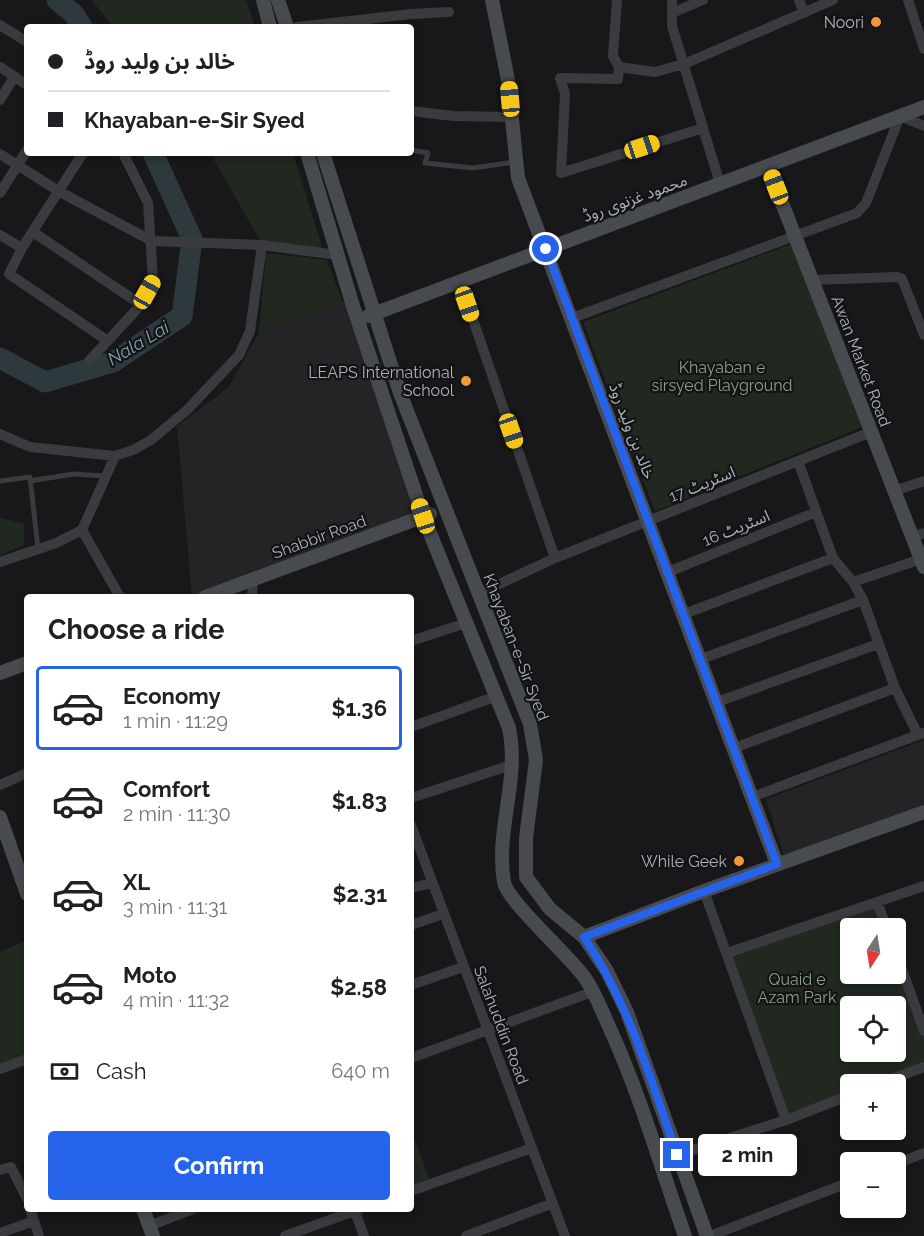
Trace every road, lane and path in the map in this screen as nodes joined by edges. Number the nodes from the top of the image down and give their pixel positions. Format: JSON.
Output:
{"nodes":[{"id":1,"x":263,"y":0,"type":"edge"},
{"id":2,"x":278,"y":0,"type":"edge"},
{"id":3,"x":492,"y":0,"type":"edge"},
{"id":4,"x":617,"y":0,"type":"edge"},
{"id":5,"x":672,"y":0,"type":"edge"},
{"id":6,"x":703,"y":0,"type":"edge"},
{"id":7,"x":799,"y":0,"type":"edge"},
{"id":8,"x":832,"y":0,"type":"edge"},
{"id":9,"x":908,"y":0,"type":"edge"},
{"id":10,"x":449,"y":12,"type":"dead end"},
{"id":11,"x":672,"y":13,"type":"junction"},
{"id":12,"x":804,"y":13,"type":"junction"},
{"id":13,"x":401,"y":15,"type":"junction"},
{"id":14,"x":269,"y":24,"type":"edge"},
{"id":15,"x":286,"y":24,"type":"edge"},
{"id":16,"x":323,"y":24,"type":"edge"},
{"id":17,"x":402,"y":24,"type":"edge"},
{"id":18,"x":0,"y":25,"type":"edge"},
{"id":19,"x":24,"y":40,"type":"edge"},
{"id":20,"x":924,"y":49,"type":"edge"},
{"id":21,"x":684,"y":64,"type":"junction"},
{"id":22,"x":0,"y":67,"type":"edge"},
{"id":23,"x":619,"y":67,"type":"junction"},
{"id":24,"x":14,"y":76,"type":"junction"},
{"id":25,"x":24,"y":83,"type":"edge"},
{"id":26,"x":0,"y":100,"type":"edge"},
{"id":27,"x":924,"y":107,"type":"edge"},
{"id":28,"x":414,"y":111,"type":"edge"},
{"id":29,"x":900,"y":116,"type":"junction"},
{"id":30,"x":511,"y":117,"type":"junction"},
{"id":31,"x":924,"y":126,"type":"edge"},
{"id":32,"x":703,"y":128,"type":"junction"},
{"id":33,"x":414,"y":151,"type":"edge"},
{"id":34,"x":0,"y":154,"type":"edge"},
{"id":35,"x":24,"y":155,"type":"edge"},
{"id":36,"x":81,"y":156,"type":"edge"},
{"id":37,"x":125,"y":156,"type":"edge"},
{"id":38,"x":308,"y":156,"type":"edge"},
{"id":39,"x":324,"y":156,"type":"edge"},
{"id":40,"x":515,"y":162,"type":"junction"},
{"id":41,"x":18,"y":165,"type":"junction"},
{"id":42,"x":768,"y":167,"type":"junction"},
{"id":43,"x":720,"y":184,"type":"junction"},
{"id":44,"x":60,"y":192,"type":"junction"},
{"id":45,"x":0,"y":194,"type":"edge"},
{"id":46,"x":33,"y":232,"type":"junction"},
{"id":47,"x":0,"y":235,"type":"edge"},
{"id":48,"x":794,"y":235,"type":"junction"},
{"id":49,"x":157,"y":241,"type":"junction"},
{"id":50,"x":258,"y":244,"type":"junction"},
{"id":51,"x":22,"y":248,"type":"junction"},
{"id":52,"x":546,"y":249,"type":"junction"},
{"id":53,"x":337,"y":255,"type":"junction"},
{"id":54,"x":812,"y":280,"type":"junction"},
{"id":55,"x":460,"y":282,"type":"junction"},
{"id":56,"x":140,"y":304,"type":"junction"},
{"id":57,"x":375,"y":314,"type":"junction"},
{"id":58,"x":572,"y":318,"type":"junction"},
{"id":59,"x":358,"y":320,"type":"junction"},
{"id":60,"x":924,"y":335,"type":"edge"},
{"id":61,"x":108,"y":341,"type":"junction"},
{"id":62,"x":89,"y":361,"type":"dead end"},
{"id":63,"x":871,"y":432,"type":"junction"},
{"id":64,"x":0,"y":434,"type":"edge"},
{"id":65,"x":115,"y":456,"type":"junction"},
{"id":66,"x":798,"y":461,"type":"junction"},
{"id":67,"x":106,"y":476,"type":"junction"},
{"id":68,"x":30,"y":481,"type":"junction"},
{"id":69,"x":924,"y":481,"type":"edge"},
{"id":70,"x":0,"y":482,"type":"edge"},
{"id":71,"x":894,"y":491,"type":"junction"},
{"id":72,"x":443,"y":509,"type":"junction"},
{"id":73,"x":816,"y":512,"type":"junction"},
{"id":74,"x":423,"y":516,"type":"junction"},
{"id":75,"x":649,"y":521,"type":"junction"},
{"id":76,"x":82,"y":530,"type":"junction"},
{"id":77,"x":918,"y":535,"type":"edge"},
{"id":78,"x":38,"y":549,"type":"junction"},
{"id":79,"x":555,"y":558,"type":"junction"},
{"id":80,"x":833,"y":558,"type":"junction"},
{"id":81,"x":0,"y":562,"type":"edge"},
{"id":82,"x":922,"y":563,"type":"edge"},
{"id":83,"x":668,"y":572,"type":"junction"},
{"id":84,"x":253,"y":579,"type":"junction"},
{"id":85,"x":854,"y":582,"type":"junction"},
{"id":86,"x":118,"y":594,"type":"edge"},
{"id":87,"x":213,"y":594,"type":"edge"},
{"id":88,"x":252,"y":594,"type":"edge"},
{"id":89,"x":478,"y":594,"type":"junction"},
{"id":90,"x":863,"y":600,"type":"junction"},
{"id":91,"x":684,"y":614,"type":"junction"},
{"id":92,"x":466,"y":623,"type":"junction"},
{"id":93,"x":414,"y":640,"type":"edge"},
{"id":94,"x":878,"y":644,"type":"junction"},
{"id":95,"x":700,"y":659,"type":"junction"},
{"id":96,"x":24,"y":664,"type":"edge"},
{"id":97,"x":0,"y":673,"type":"edge"},
{"id":98,"x":895,"y":688,"type":"junction"},
{"id":99,"x":497,"y":696,"type":"junction"},
{"id":100,"x":717,"y":702,"type":"junction"},
{"id":101,"x":414,"y":726,"type":"edge"},
{"id":102,"x":921,"y":734,"type":"edge"},
{"id":103,"x":734,"y":748,"type":"junction"},
{"id":104,"x":514,"y":764,"type":"junction"},
{"id":105,"x":24,"y":774,"type":"edge"},
{"id":106,"x":0,"y":785,"type":"edge"},
{"id":107,"x":414,"y":797,"type":"edge"},
{"id":108,"x":752,"y":797,"type":"junction"},
{"id":109,"x":924,"y":812,"type":"edge"},
{"id":110,"x":0,"y":817,"type":"edge"},
{"id":111,"x":414,"y":833,"type":"edge"},
{"id":112,"x":777,"y":864,"type":"junction"},
{"id":113,"x":24,"y":883,"type":"edge"},
{"id":114,"x":432,"y":883,"type":"junction"},
{"id":115,"x":924,"y":886,"type":"edge"},
{"id":116,"x":414,"y":887,"type":"edge"},
{"id":117,"x":704,"y":891,"type":"junction"},
{"id":118,"x":877,"y":902,"type":"junction"},
{"id":119,"x":443,"y":914,"type":"junction"},
{"id":120,"x":883,"y":918,"type":"edge"},
{"id":121,"x":414,"y":924,"type":"edge"},
{"id":122,"x":584,"y":937,"type":"junction"},
{"id":123,"x":727,"y":953,"type":"junction"},
{"id":124,"x":463,"y":967,"type":"junction"},
{"id":125,"x":906,"y":980,"type":"edge"},
{"id":126,"x":414,"y":984,"type":"edge"},
{"id":127,"x":592,"y":992,"type":"junction"},
{"id":128,"x":487,"y":1030,"type":"junction"},
{"id":129,"x":924,"y":1031,"type":"edge"},
{"id":130,"x":414,"y":1057,"type":"edge"},
{"id":131,"x":24,"y":1060,"type":"edge"},
{"id":132,"x":924,"y":1067,"type":"edge"},
{"id":133,"x":0,"y":1069,"type":"edge"},
{"id":134,"x":905,"y":1074,"type":"edge"},
{"id":135,"x":840,"y":1099,"type":"edge"},
{"id":136,"x":786,"y":1120,"type":"junction"},
{"id":137,"x":532,"y":1148,"type":"junction"},
{"id":138,"x":924,"y":1153,"type":"edge"},
{"id":139,"x":677,"y":1155,"type":"junction"},
{"id":140,"x":906,"y":1160,"type":"edge"},
{"id":141,"x":0,"y":1170,"type":"edge"},
{"id":142,"x":840,"y":1186,"type":"edge"},
{"id":143,"x":414,"y":1190,"type":"edge"},
{"id":144,"x":24,"y":1192,"type":"edge"},
{"id":145,"x":553,"y":1203,"type":"junction"},
{"id":146,"x":31,"y":1212,"type":"edge"},
{"id":147,"x":144,"y":1212,"type":"edge"},
{"id":148,"x":187,"y":1212,"type":"edge"},
{"id":149,"x":351,"y":1212,"type":"edge"},
{"id":150,"x":357,"y":1212,"type":"edge"},
{"id":151,"x":34,"y":1221,"type":"junction"},
{"id":152,"x":151,"y":1231,"type":"edge"},
{"id":153,"x":0,"y":1233,"type":"edge"},
{"id":154,"x":39,"y":1236,"type":"edge"},
{"id":155,"x":285,"y":1236,"type":"edge"},
{"id":156,"x":363,"y":1236,"type":"edge"},
{"id":157,"x":466,"y":1236,"type":"edge"},
{"id":158,"x":566,"y":1236,"type":"edge"},
{"id":159,"x":685,"y":1236,"type":"edge"},
{"id":160,"x":708,"y":1236,"type":"edge"}],
"edges":[{"from":1,"to":14,"type":"street"},
{"from":2,"to":15,"type":"street"},
{"from":3,"to":30,"type":"street","name":"خالد بن ولید روڈ"},
{"from":4,"to":23,"type":"street"},
{"from":5,"to":11,"type":"street"},
{"from":6,"to":11,"type":"street"},
{"from":7,"to":12,"type":"street"},
{"from":8,"to":12,"type":"street"},
{"from":9,"to":20,"type":"street"},
{"from":10,"to":13,"type":"street"},
{"from":11,"to":21,"type":"street"},
{"from":12,"to":21,"type":"street"},
{"from":13,"to":16,"type":"street"},
{"from":13,"to":17,"type":"street"},
{"from":18,"to":19,"type":"street"},
{"from":21,"to":23,"type":"street"},
{"from":21,"to":32,"type":"street"},
{"from":22,"to":24,"type":"street"},
{"from":23,"to":32,"type":"street"},
{"from":24,"to":25,"type":"street"},
{"from":24,"to":26,"type":"street"},
{"from":27,"to":29,"type":"street","name":"محمود غزنوی روڈ"},
{"from":28,"to":30,"type":"street"},
{"from":29,"to":31,"type":"street"},
{"from":29,"to":42,"type":"street","name":"محمود غزنوی روڈ"},
{"from":29,"to":48,"type":"street"},
{"from":30,"to":40,"type":"street","name":"خالد بن ولید روڈ"},
{"from":32,"to":43,"type":"street"},
{"from":33,"to":40,"type":"lane"},
{"from":34,"to":41,"type":"street"},
{"from":35,"to":41,"type":"street"},
{"from":36,"to":44,"type":"street"},
{"from":37,"to":49,"type":"street"},
{"from":38,"to":53,"type":"street"},
{"from":39,"to":57,"type":"street","name":"Khayaban-e-Sir Syed"},
{"from":40,"to":52,"type":"street","name":"خالد بن ولید روڈ"},
{"from":41,"to":44,"type":"street"},
{"from":41,"to":45,"type":"street"},
{"from":42,"to":43,"type":"street","name":"محمود غزنوی روڈ"},
{"from":42,"to":48,"type":"street","name":"Awan Market Road"},
{"from":43,"to":52,"type":"street","name":"محمود غزنوی روڈ"},
{"from":44,"to":46,"type":"street"},
{"from":44,"to":49,"type":"street"},
{"from":46,"to":51,"type":"street"},
{"from":46,"to":56,"type":"street"},
{"from":47,"to":51,"type":"street"},
{"from":48,"to":54,"type":"street","name":"Awan Market Road"},
{"from":48,"to":58,"type":"street"},
{"from":49,"to":50,"type":"street"},
{"from":49,"to":56,"type":"street"},
{"from":50,"to":53,"type":"street"},
{"from":50,"to":65,"type":"street"},
{"from":51,"to":61,"type":"street"},
{"from":52,"to":55,"type":"street","name":"محمود غزنوی روڈ"},
{"from":52,"to":58,"type":"street","name":"خالد بن ولید روڈ"},
{"from":53,"to":59,"type":"street"},
{"from":54,"to":60,"type":"street"},
{"from":54,"to":63,"type":"street","name":"Awan Market Road"},
{"from":55,"to":57,"type":"street","name":"محمود غزنوی روڈ"},
{"from":55,"to":79,"type":"street"},
{"from":56,"to":61,"type":"street"},
{"from":57,"to":59,"type":"street","name":"محمود غزنوی روڈ"},
{"from":57,"to":72,"type":"street","name":"Khayaban-e-Sir Syed"},
{"from":58,"to":75,"type":"street","name":"خالد بن ولید روڈ"},
{"from":59,"to":74,"type":"street"},
{"from":61,"to":62,"type":"street"},
{"from":63,"to":66,"type":"street","name":"اسٹریٹ 17"},
{"from":63,"to":71,"type":"street","name":"Awan Market Road"},
{"from":64,"to":65,"type":"street"},
{"from":65,"to":67,"type":"street"},
{"from":66,"to":73,"type":"street"},
{"from":66,"to":75,"type":"street","name":"اسٹریٹ 17"},
{"from":67,"to":68,"type":"lane"},
{"from":67,"to":76,"type":"street"},
{"from":68,"to":70,"type":"lane"},
{"from":68,"to":78,"type":"lane"},
{"from":69,"to":71,"type":"street"},
{"from":71,"to":77,"type":"street","name":"Awan Market Road"},
{"from":72,"to":74,"type":"street","name":"Shabbir Road"},
{"from":72,"to":89,"type":"street","name":"Khayaban-e-Sir Syed"},
{"from":73,"to":80,"type":"street"},
{"from":73,"to":83,"type":"street","name":"اسٹریٹ 16"},
{"from":74,"to":84,"type":"street","name":"Shabbir Road"},
{"from":74,"to":92,"type":"street"},
{"from":75,"to":79,"type":"street","name":"اسٹریٹ 17"},
{"from":75,"to":83,"type":"street","name":"خالد بن ولید روڈ"},
{"from":76,"to":78,"type":"street"},
{"from":76,"to":86,"type":"street"},
{"from":77,"to":82,"type":"street","name":"Awan Market Road"},
{"from":78,"to":81,"type":"street"},
{"from":79,"to":89,"type":"street","name":"اسٹریٹ 17"},
{"from":80,"to":85,"type":"street"},
{"from":80,"to":91,"type":"street"},
{"from":82,"to":85,"type":"street"},
{"from":83,"to":91,"type":"street","name":"خالد بن ولید روڈ"},
{"from":84,"to":87,"type":"street","name":"Shabbir Road"},
{"from":84,"to":88,"type":"street"},
{"from":85,"to":90,"type":"street"},
{"from":89,"to":122,"type":"street","name":"Khayaban-e-Sir Syed"},
{"from":90,"to":94,"type":"street"},
{"from":90,"to":95,"type":"street"},
{"from":91,"to":95,"type":"street","name":"خالد بن ولید روڈ"},
{"from":92,"to":93,"type":"street"},
{"from":92,"to":99,"type":"street"},
{"from":94,"to":98,"type":"street"},
{"from":94,"to":100,"type":"street"},
{"from":95,"to":100,"type":"street","name":"خالد بن ولید روڈ"},
{"from":96,"to":97,"type":"street"},
{"from":98,"to":102,"type":"street"},
{"from":98,"to":103,"type":"street"},
{"from":99,"to":101,"type":"street"},
{"from":99,"to":104,"type":"street"},
{"from":100,"to":103,"type":"street","name":"خالد بن ولید روڈ"},
{"from":102,"to":108,"type":"street"},
{"from":103,"to":108,"type":"street","name":"خالد بن ولید روڈ"},
{"from":104,"to":107,"type":"street"},
{"from":104,"to":127,"type":"street"},
{"from":105,"to":106,"type":"street"},
{"from":108,"to":112,"type":"street","name":"خالد بن ولید روڈ"},
{"from":109,"to":112,"type":"street"},
{"from":110,"to":113,"type":"street"},
{"from":111,"to":114,"type":"street","name":"Salahuddin Road"},
{"from":112,"to":117,"type":"street"},
{"from":114,"to":116,"type":"street"},
{"from":114,"to":119,"type":"street","name":"Salahuddin Road"},
{"from":115,"to":118,"type":"street"},
{"from":117,"to":122,"type":"street"},
{"from":117,"to":123,"type":"street"},
{"from":118,"to":120,"type":"street"},
{"from":118,"to":123,"type":"street"},
{"from":119,"to":121,"type":"street"},
{"from":119,"to":124,"type":"street","name":"Salahuddin Road"},
{"from":122,"to":139,"type":"street","name":"Khayaban-e-Sir Syed"},
{"from":123,"to":136,"type":"street"},
{"from":124,"to":126,"type":"street"},
{"from":124,"to":128,"type":"street","name":"Salahuddin Road"},
{"from":125,"to":129,"type":"street"},
{"from":127,"to":128,"type":"street"},
{"from":127,"to":159,"type":"street"},
{"from":128,"to":130,"type":"street"},
{"from":128,"to":137,"type":"street","name":"Salahuddin Road"},
{"from":131,"to":133,"type":"street"},
{"from":132,"to":134,"type":"street"},
{"from":135,"to":136,"type":"street"},
{"from":136,"to":139,"type":"street"},
{"from":137,"to":143,"type":"street"},
{"from":137,"to":145,"type":"street","name":"Salahuddin Road"},
{"from":138,"to":140,"type":"street"},
{"from":139,"to":160,"type":"street","name":"Khayaban-e-Sir Syed"},
{"from":141,"to":144,"type":"street"},
{"from":142,"to":160,"type":"street"},
{"from":145,"to":157,"type":"street"},
{"from":145,"to":158,"type":"street","name":"Salahuddin Road"},
{"from":146,"to":151,"type":"street"},
{"from":147,"to":152,"type":"street"},
{"from":148,"to":152,"type":"street"},
{"from":149,"to":155,"type":"street"},
{"from":150,"to":156,"type":"street"},
{"from":151,"to":153,"type":"street"},
{"from":151,"to":154,"type":"street"}]}
